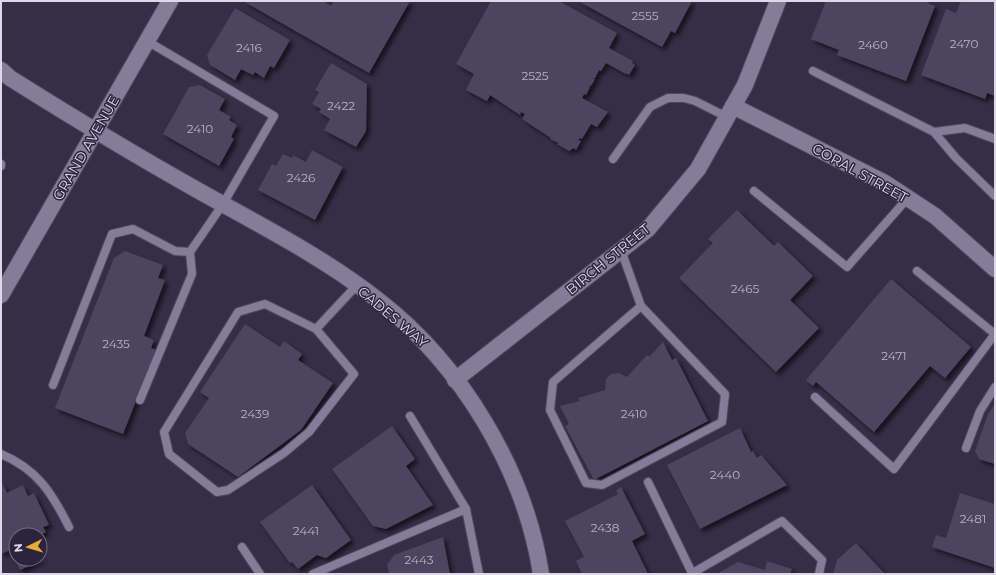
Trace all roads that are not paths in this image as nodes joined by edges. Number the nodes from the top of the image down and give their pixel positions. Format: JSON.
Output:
{"nodes":[{"id":1,"x":170,"y":1,"type":"edge"},
{"id":2,"x":778,"y":1,"type":"edge"},
{"id":3,"x":147,"y":40,"type":"junction"},
{"id":4,"x":1,"y":70,"type":"edge"},
{"id":5,"x":813,"y":71,"type":"dead end"},
{"id":6,"x":730,"y":112,"type":"junction"},
{"id":7,"x":95,"y":132,"type":"junction"},
{"id":8,"x":934,"y":132,"type":"junction"},
{"id":9,"x":995,"y":139,"type":"edge"},
{"id":10,"x":613,"y":159,"type":"dead end"},
{"id":11,"x":754,"y":191,"type":"dead end"},
{"id":12,"x":995,"y":196,"type":"edge"},
{"id":13,"x":907,"y":199,"type":"junction"},
{"id":14,"x":223,"y":204,"type":"junction"},
{"id":15,"x":621,"y":250,"type":"junction"},
{"id":16,"x":190,"y":252,"type":"junction"},
{"id":17,"x":995,"y":269,"type":"edge"},
{"id":18,"x":916,"y":271,"type":"dead end"},
{"id":19,"x":357,"y":285,"type":"junction"},
{"id":20,"x":1,"y":295,"type":"edge"},
{"id":21,"x":641,"y":306,"type":"junction"},
{"id":22,"x":316,"y":329,"type":"junction"},
{"id":23,"x":995,"y":334,"type":"edge"},
{"id":24,"x":455,"y":380,"type":"junction"},
{"id":25,"x":52,"y":385,"type":"dead end"},
{"id":26,"x":995,"y":388,"type":"edge"},
{"id":27,"x":815,"y":397,"type":"dead end"},
{"id":28,"x":140,"y":400,"type":"dead end"},
{"id":29,"x":410,"y":416,"type":"dead end"},
{"id":30,"x":966,"y":448,"type":"dead end"},
{"id":31,"x":1,"y":454,"type":"edge"},
{"id":32,"x":648,"y":482,"type":"dead end"},
{"id":33,"x":466,"y":509,"type":"junction"},
{"id":34,"x":69,"y":527,"type":"dead end"},
{"id":35,"x":242,"y":547,"type":"dead end"},
{"id":36,"x":260,"y":574,"type":"edge"},
{"id":37,"x":313,"y":574,"type":"edge"},
{"id":38,"x":479,"y":574,"type":"edge"},
{"id":39,"x":541,"y":574,"type":"edge"},
{"id":40,"x":692,"y":574,"type":"edge"},
{"id":41,"x":819,"y":574,"type":"edge"}],
"edges":[{"from":1,"to":3,"type":"street","name":"GRAND AVENUE"},
{"from":2,"to":6,"type":"street","name":"BIRCH STREET"},
{"from":3,"to":7,"type":"street","name":"GRAND AVENUE"},
{"from":3,"to":14,"type":"lane"},
{"from":4,"to":7,"type":"street","name":"CADES WAY"},
{"from":5,"to":8,"type":"lane"},
{"from":6,"to":10,"type":"lane"},
{"from":6,"to":13,"type":"street","name":"CORAL STREET"},
{"from":6,"to":15,"type":"street","name":"BIRCH STREET"},
{"from":7,"to":14,"type":"street","name":"CADES WAY"},
{"from":7,"to":20,"type":"street","name":"GRAND AVENUE"},
{"from":8,"to":9,"type":"lane"},
{"from":8,"to":12,"type":"lane"},
{"from":11,"to":13,"type":"lane"},
{"from":13,"to":17,"type":"street","name":"CORAL STREET"},
{"from":14,"to":16,"type":"lane"},
{"from":14,"to":19,"type":"street","name":"CADES WAY"},
{"from":15,"to":21,"type":"lane"},
{"from":15,"to":24,"type":"street","name":"BIRCH STREET"},
{"from":16,"to":25,"type":"lane"},
{"from":16,"to":28,"type":"lane"},
{"from":18,"to":23,"type":"lane"},
{"from":19,"to":22,"type":"lane"},
{"from":19,"to":24,"type":"street","name":"CADES WAY"},
{"from":21,"to":21,"type":"lane"},
{"from":22,"to":22,"type":"lane"},
{"from":23,"to":27,"type":"lane"},
{"from":24,"to":39,"type":"street","name":"CADES WAY"},
{"from":26,"to":30,"type":"lane"},
{"from":29,"to":33,"type":"lane"},
{"from":31,"to":34,"type":"lane"},
{"from":32,"to":40,"type":"lane"},
{"from":33,"to":37,"type":"lane"},
{"from":33,"to":38,"type":"lane"},
{"from":35,"to":36,"type":"lane"},
{"from":40,"to":41,"type":"lane"}]}
